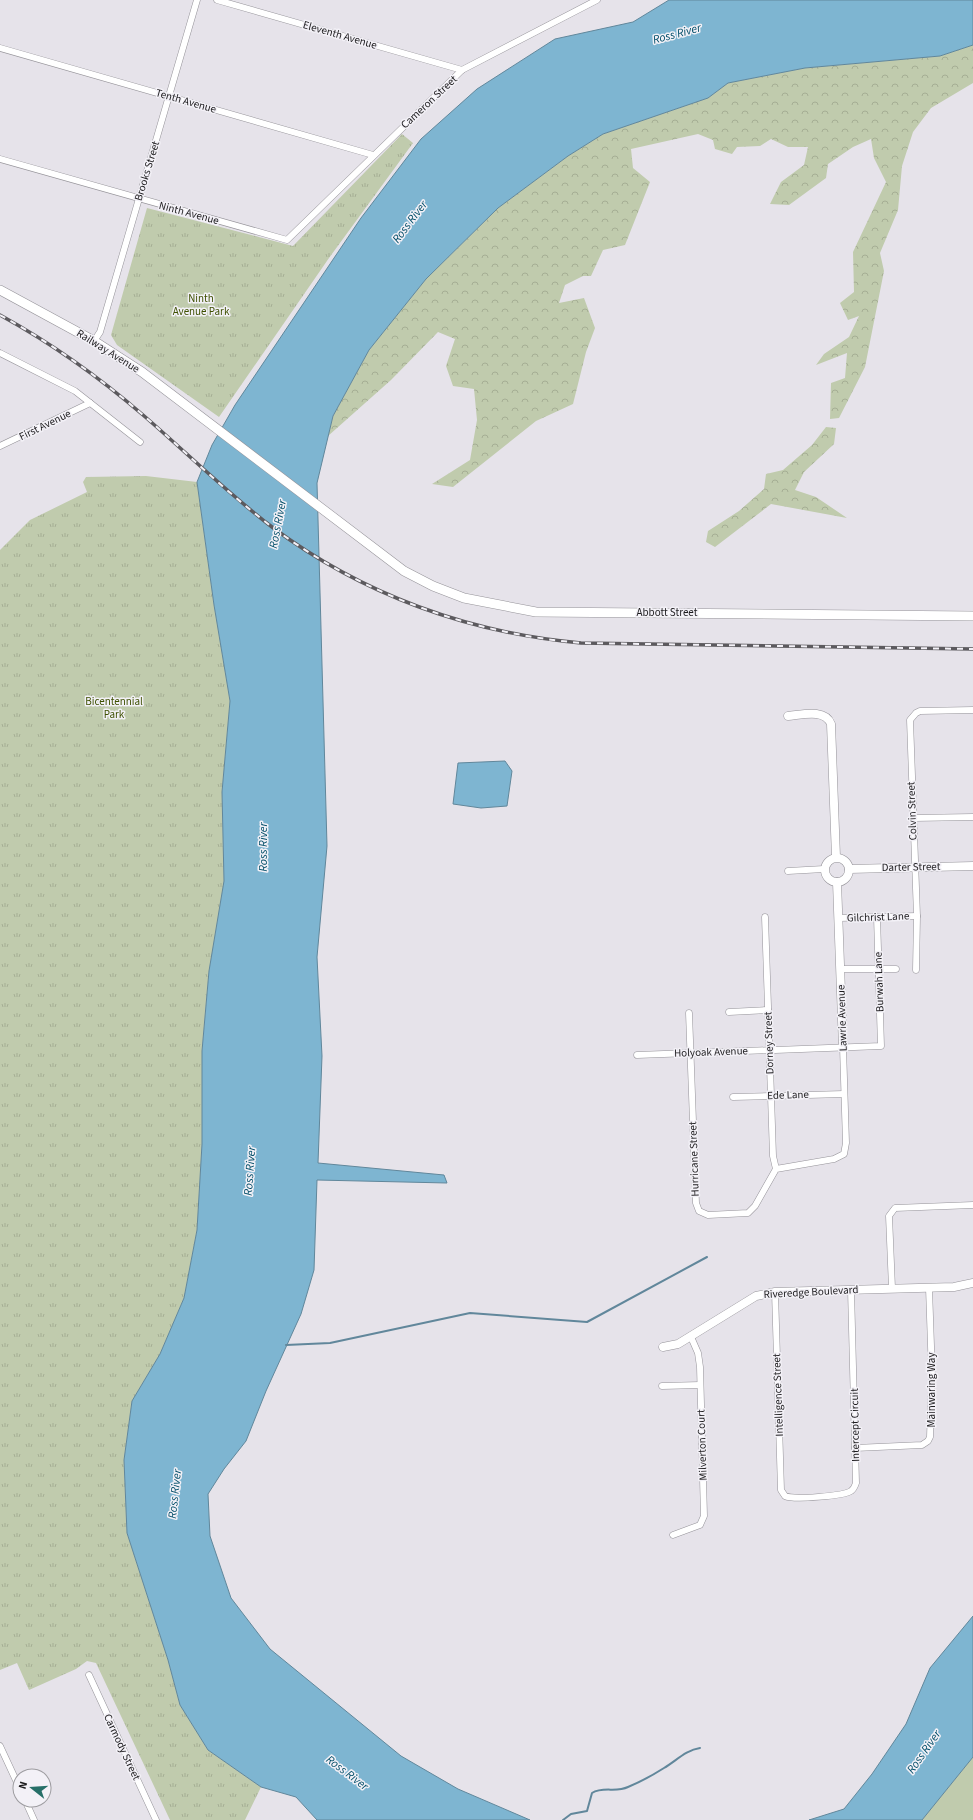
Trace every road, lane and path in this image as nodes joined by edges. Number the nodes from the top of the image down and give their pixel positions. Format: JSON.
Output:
{"nodes":[{"id":1,"x":197,"y":0,"type":"edge"},
{"id":2,"x":217,"y":0,"type":"edge"},
{"id":3,"x":598,"y":0,"type":"edge"},
{"id":4,"x":0,"y":48,"type":"edge"},
{"id":5,"x":462,"y":70,"type":"junction"},
{"id":6,"x":169,"y":97,"type":"junction"},
{"id":7,"x":373,"y":155,"type":"junction"},
{"id":8,"x":0,"y":159,"type":"edge"},
{"id":9,"x":138,"y":199,"type":"junction"},
{"id":10,"x":287,"y":240,"type":"joint"},
{"id":11,"x":0,"y":290,"type":"edge"},
{"id":12,"x":94,"y":341,"type":"junction"},
{"id":13,"x":0,"y":353,"type":"edge"},
{"id":14,"x":90,"y":403,"type":"junction"},
{"id":15,"x":140,"y":442,"type":"dead end"},
{"id":16,"x":0,"y":446,"type":"edge"},
{"id":17,"x":374,"y":549,"type":"joint"},
{"id":18,"x":973,"y":616,"type":"edge"},
{"id":19,"x":973,"y":710,"type":"edge"},
{"id":20,"x":788,"y":716,"type":"dead end"},
{"id":21,"x":913,"y":818,"type":"junction"},
{"id":22,"x":973,"y":818,"type":"edge"},
{"id":23,"x":836,"y":857,"type":"junction"},
{"id":24,"x":914,"y":866,"type":"junction"},
{"id":25,"x":973,"y":866,"type":"edge"},
{"id":26,"x":849,"y":868,"type":"junction"},
{"id":27,"x":824,"y":869,"type":"junction"},
{"id":28,"x":788,"y":871,"type":"dead end"},
{"id":29,"x":837,"y":882,"type":"junction"},
{"id":30,"x":916,"y":916,"type":"junction"},
{"id":31,"x":765,"y":917,"type":"dead end"},
{"id":32,"x":877,"y":917,"type":"junction"},
{"id":33,"x":839,"y":918,"type":"junction"},
{"id":34,"x":879,"y":968,"type":"junction"},
{"id":35,"x":841,"y":969,"type":"junction"},
{"id":36,"x":896,"y":969,"type":"dead end"},
{"id":37,"x":916,"y":970,"type":"dead end"},
{"id":38,"x":768,"y":1010,"type":"junction"},
{"id":39,"x":729,"y":1012,"type":"dead end"},
{"id":40,"x":689,"y":1013,"type":"dead end"},
{"id":41,"x":881,"y":1046,"type":"joint"},
{"id":42,"x":843,"y":1047,"type":"junction"},
{"id":43,"x":769,"y":1050,"type":"junction"},
{"id":44,"x":690,"y":1052,"type":"junction"},
{"id":45,"x":637,"y":1054,"type":"dead end"},
{"id":46,"x":844,"y":1094,"type":"junction"},
{"id":47,"x":770,"y":1096,"type":"junction"},
{"id":48,"x":733,"y":1097,"type":"dead end"},
{"id":49,"x":776,"y":1169,"type":"junction"},
{"id":50,"x":973,"y":1205,"type":"edge"},
{"id":51,"x":973,"y":1283,"type":"edge"},
{"id":52,"x":892,"y":1288,"type":"junction"},
{"id":53,"x":929,"y":1288,"type":"junction"},
{"id":54,"x":851,"y":1290,"type":"junction"},
{"id":55,"x":775,"y":1292,"type":"junction"},
{"id":56,"x":691,"y":1337,"type":"junction"},
{"id":57,"x":663,"y":1347,"type":"dead end"},
{"id":58,"x":700,"y":1385,"type":"junction"},
{"id":59,"x":662,"y":1386,"type":"dead end"},
{"id":60,"x":855,"y":1448,"type":"junction"},
{"id":61,"x":785,"y":1496,"type":"joint"},
{"id":62,"x":673,"y":1535,"type":"dead end"},
{"id":63,"x":89,"y":1674,"type":"dead end"},
{"id":64,"x":0,"y":1746,"type":"edge"},
{"id":65,"x":12,"y":1772,"type":"edge"},
{"id":66,"x":29,"y":1808,"type":"edge"},
{"id":67,"x":34,"y":1820,"type":"edge"},
{"id":68,"x":156,"y":1820,"type":"edge"}],
"edges":[{"from":1,"to":6,"type":"street","name":"Brooks Street"},
{"from":2,"to":5,"type":"street","name":"Eleventh Avenue"},
{"from":3,"to":5,"type":"street","name":"Cameron Street"},
{"from":4,"to":6,"type":"street","name":"Tenth Avenue"},
{"from":5,"to":7,"type":"street","name":"Cameron Street"},
{"from":6,"to":7,"type":"street","name":"Tenth Avenue"},
{"from":6,"to":9,"type":"street","name":"Brooks Street"},
{"from":7,"to":10,"type":"street","name":"Cameron Street"},
{"from":8,"to":9,"type":"street","name":"Ninth Avenue"},
{"from":9,"to":10,"type":"street","name":"Ninth Avenue"},
{"from":9,"to":12,"type":"street","name":"Brooks Street"},
{"from":11,"to":12,"type":"main road","name":"Railway Avenue"},
{"from":12,"to":17,"type":"main road","name":"Railway Avenue"},
{"from":13,"to":14,"type":"street"},
{"from":14,"to":15,"type":"street"},
{"from":14,"to":16,"type":"street","name":"First Avenue"},
{"from":17,"to":18,"type":"main road","name":"Abbott Street"},
{"from":19,"to":21,"type":"street","name":"Colvin Street"},
{"from":20,"to":23,"type":"street"},
{"from":21,"to":22,"type":"street"},
{"from":21,"to":24,"type":"street","name":"Colvin Street"},
{"from":23,"to":26,"type":"street"},
{"from":23,"to":27,"type":"street"},
{"from":24,"to":25,"type":"street","name":"Darter Street"},
{"from":24,"to":26,"type":"street","name":"Darter Street"},
{"from":24,"to":30,"type":"street","name":"Colvin Street"},
{"from":26,"to":29,"type":"street"},
{"from":27,"to":28,"type":"street"},
{"from":27,"to":29,"type":"street"},
{"from":29,"to":33,"type":"street","name":"Lawrie Avenue"},
{"from":30,"to":32,"type":"street","name":"Gilchrist Lane"},
{"from":30,"to":37,"type":"street","name":"Colvin Street"},
{"from":31,"to":38,"type":"street","name":"Dorney Street"},
{"from":32,"to":33,"type":"street","name":"Gilchrist Lane"},
{"from":32,"to":34,"type":"street","name":"Burwah Lane"},
{"from":33,"to":35,"type":"street","name":"Lawrie Avenue"},
{"from":34,"to":35,"type":"street"},
{"from":34,"to":36,"type":"street"},
{"from":34,"to":41,"type":"street","name":"Burwah Lane"},
{"from":35,"to":42,"type":"street","name":"Lawrie Avenue"},
{"from":38,"to":39,"type":"street"},
{"from":38,"to":43,"type":"street","name":"Dorney Street"},
{"from":40,"to":44,"type":"street"},
{"from":41,"to":42,"type":"street","name":"Holyoak Avenue"},
{"from":42,"to":43,"type":"street","name":"Holyoak Avenue"},
{"from":42,"to":46,"type":"street","name":"Lawrie Avenue"},
{"from":43,"to":44,"type":"street","name":"Holyoak Avenue"},
{"from":43,"to":47,"type":"street","name":"Dorney Street"},
{"from":44,"to":45,"type":"street","name":"Holyoak Avenue"},
{"from":44,"to":49,"type":"street","name":"Hurricane Street"},
{"from":46,"to":47,"type":"street","name":"Ede Lane"},
{"from":46,"to":49,"type":"street","name":"Lawrie Avenue"},
{"from":47,"to":48,"type":"street","name":"Ede Lane"},
{"from":47,"to":49,"type":"street","name":"Dorney Street"},
{"from":50,"to":52,"type":"street"},
{"from":51,"to":53,"type":"street","name":"Riveredge Boulevard"},
{"from":52,"to":53,"type":"street","name":"Riveredge Boulevard"},
{"from":52,"to":54,"type":"street","name":"Riveredge Boulevard"},
{"from":53,"to":60,"type":"street","name":"Mainwaring Way"},
{"from":54,"to":55,"type":"street","name":"Riveredge Boulevard"},
{"from":54,"to":60,"type":"street","name":"Intercept Circuit"},
{"from":55,"to":56,"type":"street","name":"Riveredge Boulevard"},
{"from":55,"to":61,"type":"street","name":"Intelligence Street"},
{"from":56,"to":57,"type":"street","name":"Riveredge Boulevard"},
{"from":56,"to":58,"type":"street","name":"Milverton Court"},
{"from":58,"to":59,"type":"street"},
{"from":58,"to":62,"type":"street","name":"Milverton Court"},
{"from":60,"to":61,"type":"street","name":"Intercept Circuit"},
{"from":63,"to":68,"type":"street","name":"Carmody Street"},
{"from":64,"to":65,"type":"street"},
{"from":66,"to":67,"type":"street"}]}
